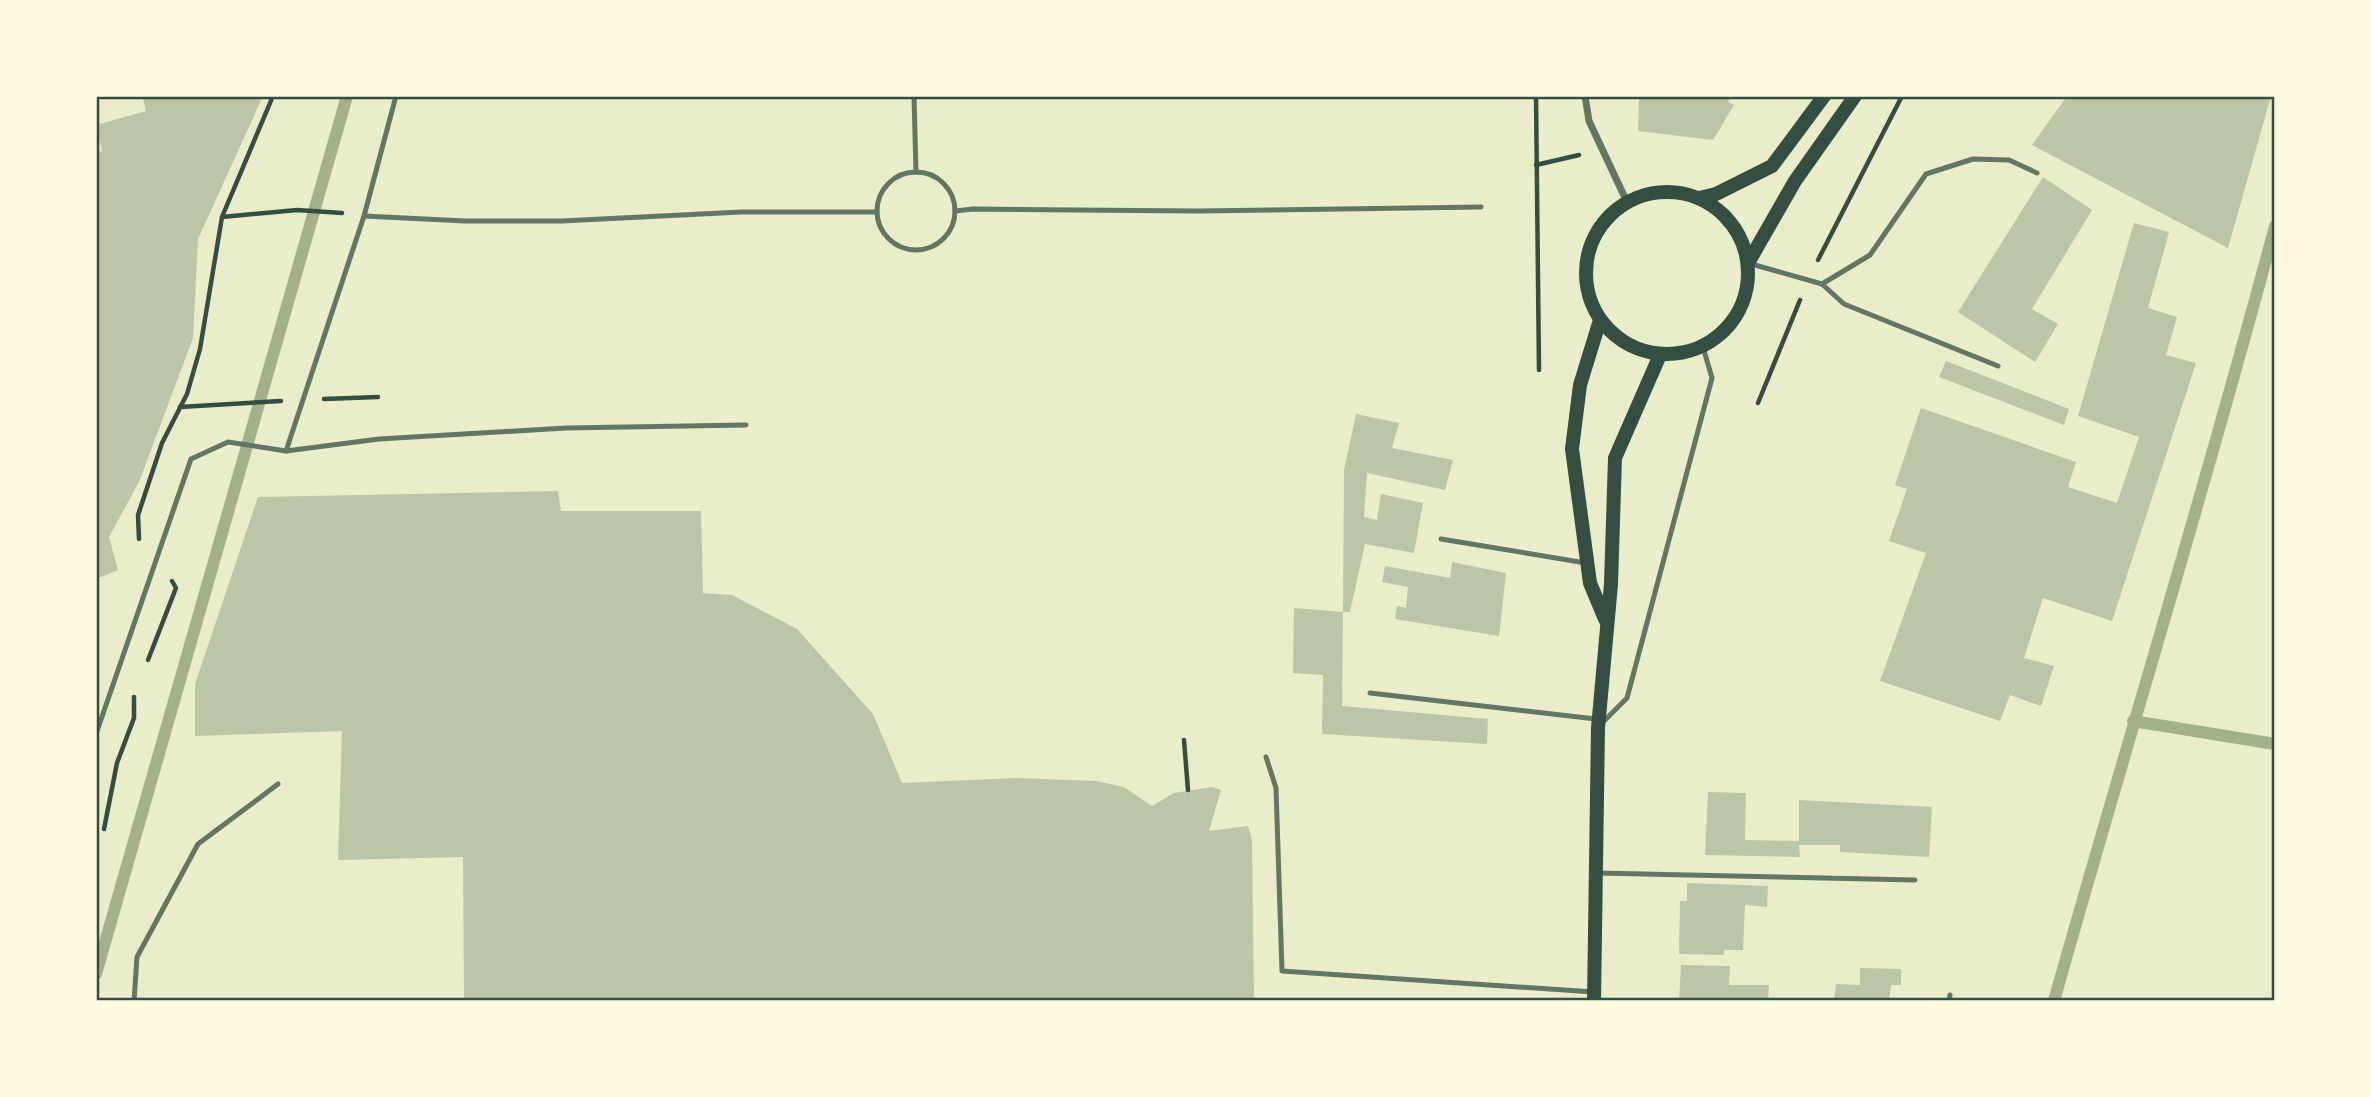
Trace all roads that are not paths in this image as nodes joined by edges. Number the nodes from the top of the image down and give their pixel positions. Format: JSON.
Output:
{"nodes":[{"id":1,"x":396,"y":96,"type":"edge"},
{"id":2,"x":914,"y":96,"type":"edge"},
{"id":3,"x":1585,"y":96,"type":"edge"},
{"id":4,"x":1824,"y":96,"type":"edge"},
{"id":5,"x":1855,"y":96,"type":"edge"},
{"id":6,"x":916,"y":172,"type":"junction"},
{"id":7,"x":2037,"y":173,"type":"dead end"},
{"id":8,"x":1699,"y":198,"type":"junction"},
{"id":9,"x":1627,"y":202,"type":"junction"},
{"id":10,"x":1481,"y":207,"type":"dead end"},
{"id":11,"x":955,"y":211,"type":"junction"},
{"id":12,"x":877,"y":212,"type":"junction"},
{"id":13,"x":364,"y":216,"type":"junction"},
{"id":14,"x":1748,"y":263,"type":"junction"},
{"id":15,"x":1822,"y":284,"type":"junction"},
{"id":16,"x":1600,"y":320,"type":"junction"},
{"id":17,"x":1703,"y":347,"type":"junction"},
{"id":18,"x":1660,"y":355,"type":"junction"},
{"id":19,"x":1998,"y":366,"type":"dead end"},
{"id":20,"x":746,"y":425,"type":"dead end"},
{"id":21,"x":286,"y":451,"type":"junction"},
{"id":22,"x":1441,"y":539,"type":"dead end"},
{"id":23,"x":1587,"y":563,"type":"junction"},
{"id":24,"x":1607,"y":622,"type":"junction"},
{"id":25,"x":1370,"y":693,"type":"dead end"},
{"id":26,"x":1598,"y":723,"type":"junction"},
{"id":27,"x":96,"y":734,"type":"edge"},
{"id":28,"x":1266,"y":757,"type":"dead end"},
{"id":29,"x":278,"y":784,"type":"dead end"},
{"id":30,"x":1594,"y":873,"type":"junction"},
{"id":31,"x":1915,"y":880,"type":"dead end"},
{"id":32,"x":1594,"y":996,"type":"edge"},
{"id":33,"x":134,"y":1001,"type":"edge"}],
"edges":[{"from":1,"to":13,"type":"lane"},
{"from":2,"to":6,"type":"lane"},
{"from":3,"to":9,"type":"street"},
{"from":4,"to":8,"type":"main road"},
{"from":5,"to":14,"type":"main road"},
{"from":6,"to":11,"type":"lane"},
{"from":6,"to":12,"type":"lane"},
{"from":7,"to":15,"type":"lane"},
{"from":8,"to":9,"type":"main road"},
{"from":8,"to":14,"type":"main road"},
{"from":9,"to":16,"type":"main road"},
{"from":10,"to":11,"type":"lane"},
{"from":11,"to":12,"type":"lane"},
{"from":12,"to":13,"type":"lane"},
{"from":13,"to":21,"type":"lane"},
{"from":14,"to":15,"type":"lane"},
{"from":14,"to":17,"type":"main road"},
{"from":15,"to":19,"type":"lane"},
{"from":16,"to":18,"type":"main road"},
{"from":16,"to":23,"type":"main road"},
{"from":17,"to":18,"type":"main road"},
{"from":17,"to":26,"type":"lane"},
{"from":18,"to":24,"type":"main road"},
{"from":20,"to":21,"type":"lane"},
{"from":21,"to":27,"type":"lane"},
{"from":22,"to":23,"type":"lane"},
{"from":23,"to":24,"type":"main road"},
{"from":24,"to":26,"type":"main road"},
{"from":25,"to":26,"type":"lane"},
{"from":26,"to":30,"type":"main road"},
{"from":28,"to":32,"type":"lane"},
{"from":29,"to":33,"type":"lane"},
{"from":30,"to":31,"type":"lane"},
{"from":30,"to":32,"type":"main road"}]}
